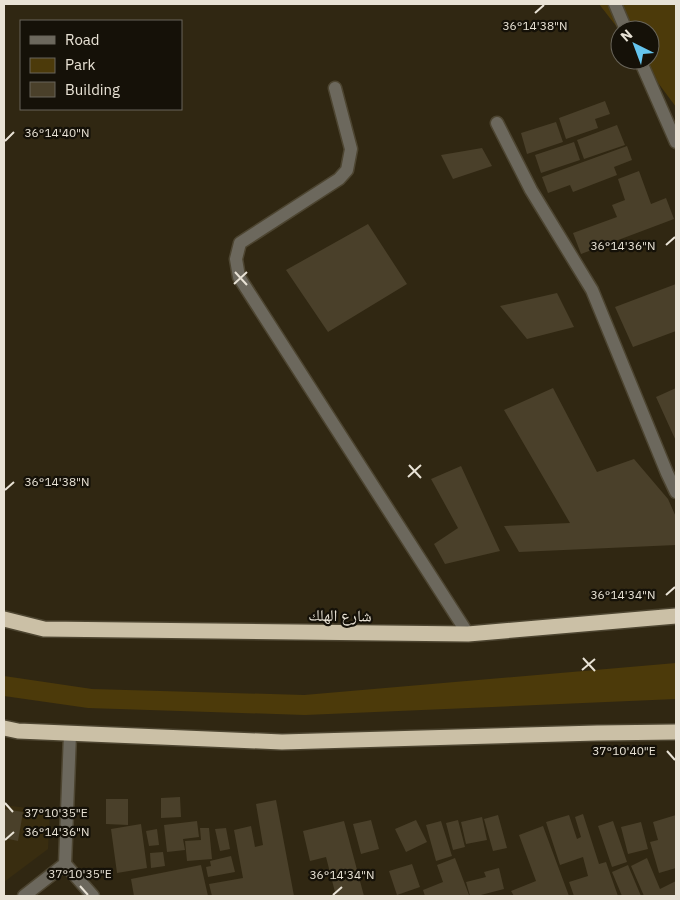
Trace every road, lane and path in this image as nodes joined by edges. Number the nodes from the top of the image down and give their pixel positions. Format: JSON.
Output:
{"nodes":[{"id":1,"x":615,"y":4,"type":"edge"},
{"id":2,"x":622,"y":20,"type":"edge"},
{"id":3,"x":644,"y":70,"type":"edge"},
{"id":4,"x":335,"y":88,"type":"dead end"},
{"id":5,"x":497,"y":123,"type":"dead end"},
{"id":6,"x":676,"y":142,"type":"edge"},
{"id":7,"x":676,"y":492,"type":"edge"},
{"id":8,"x":676,"y":616,"type":"edge"},
{"id":9,"x":4,"y":619,"type":"edge"},
{"id":10,"x":468,"y":634,"type":"junction"},
{"id":11,"x":4,"y":728,"type":"edge"},
{"id":12,"x":676,"y":732,"type":"edge"},
{"id":13,"x":70,"y":734,"type":"junction"},
{"id":14,"x":65,"y":864,"type":"junction"},
{"id":15,"x":24,"y":896,"type":"edge"},
{"id":16,"x":93,"y":896,"type":"edge"}],
"edges":[{"from":1,"to":2,"type":"street"},
{"from":3,"to":6,"type":"street"},
{"from":4,"to":10,"type":"street"},
{"from":5,"to":7,"type":"street"},
{"from":8,"to":10,"type":"highway","name":"شارع الهلك"},
{"from":9,"to":10,"type":"highway","name":"شارع الهلك"},
{"from":11,"to":13,"type":"highway"},
{"from":12,"to":13,"type":"highway"},
{"from":13,"to":14,"type":"street"},
{"from":14,"to":15,"type":"street"},
{"from":14,"to":16,"type":"street"}]}
